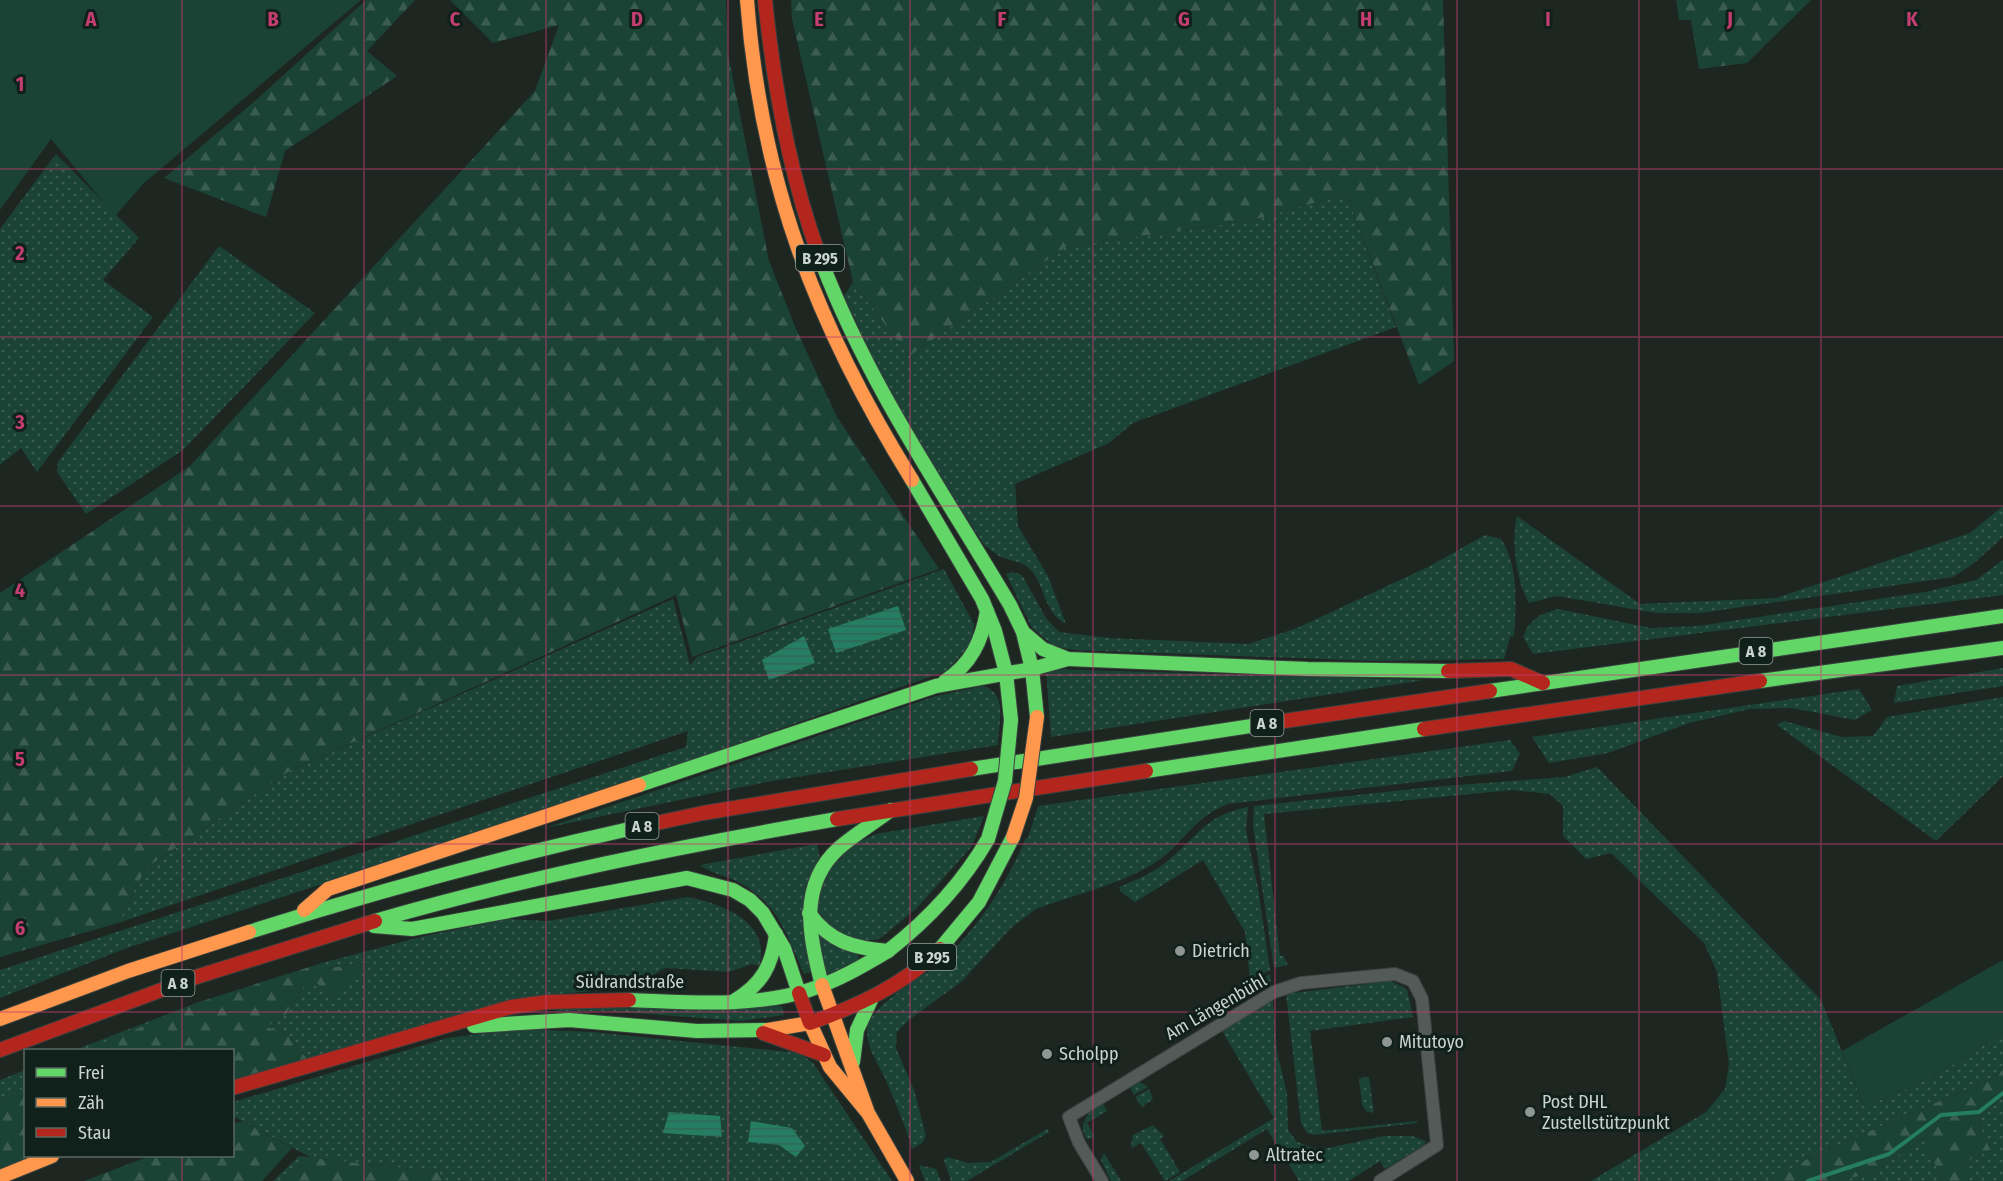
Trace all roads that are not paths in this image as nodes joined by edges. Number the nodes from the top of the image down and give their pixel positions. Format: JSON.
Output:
{"nodes":[{"id":1,"x":747,"y":0,"type":"edge"},
{"id":2,"x":765,"y":0,"type":"edge"},
{"id":3,"x":987,"y":611,"type":"junction"},
{"id":4,"x":2003,"y":616,"type":"edge"},
{"id":5,"x":1023,"y":632,"type":"junction"},
{"id":6,"x":2003,"y":648,"type":"edge"},
{"id":7,"x":1068,"y":659,"type":"junction"},
{"id":8,"x":1032,"y":669,"type":"junction"},
{"id":9,"x":1006,"y":673,"type":"junction"},
{"id":10,"x":1543,"y":683,"type":"junction"},
{"id":11,"x":936,"y":686,"type":"junction"},
{"id":12,"x":891,"y":810,"type":"junction"},
{"id":13,"x":809,"y":913,"type":"junction"},
{"id":14,"x":299,"y":915,"type":"junction"},
{"id":15,"x":359,"y":925,"type":"junction"},
{"id":16,"x":776,"y":934,"type":"junction"},
{"id":17,"x":888,"y":951,"type":"junction"},
{"id":18,"x":822,"y":985,"type":"junction"},
{"id":19,"x":799,"y":993,"type":"junction"},
{"id":20,"x":871,"y":1000,"type":"junction"},
{"id":21,"x":734,"y":1001,"type":"junction"},
{"id":22,"x":832,"y":1017,"type":"junction"},
{"id":23,"x":0,"y":1019,"type":"edge"},
{"id":24,"x":810,"y":1023,"type":"junction"},
{"id":25,"x":440,"y":1028,"type":"junction"},
{"id":26,"x":761,"y":1032,"type":"junction"},
{"id":27,"x":0,"y":1050,"type":"edge"},
{"id":28,"x":824,"y":1055,"type":"junction"},
{"id":29,"x":854,"y":1066,"type":"junction"},
{"id":30,"x":234,"y":1087,"type":"edge"},
{"id":31,"x":868,"y":1113,"type":"junction"},
{"id":32,"x":47,"y":1157,"type":"edge"},
{"id":33,"x":0,"y":1177,"type":"edge"},
{"id":34,"x":907,"y":1181,"type":"edge"},
{"id":35,"x":1102,"y":1181,"type":"edge"},
{"id":36,"x":1380,"y":1181,"type":"edge"}],
"edges":[{"from":1,"to":3,"type":"main road","number":"B 295"},
{"from":2,"to":5,"type":"main road","number":"B 295"},
{"from":3,"to":9,"type":"main road","number":"B 295"},
{"from":3,"to":11,"type":"main road","number":"A 8"},
{"from":4,"to":10,"type":"main road","number":"A 8"},
{"from":5,"to":7,"type":"main road"},
{"from":5,"to":8,"type":"main road","number":"B 295"},
{"from":6,"to":12,"type":"main road","number":"A 8"},
{"from":7,"to":8,"type":"main road"},
{"from":7,"to":10,"type":"main road"},
{"from":8,"to":9,"type":"main road"},
{"from":8,"to":20,"type":"main road","number":"B 295","bridge":true},
{"from":9,"to":11,"type":"main road","number":"A 8"},
{"from":9,"to":17,"type":"main road","number":"B 295","bridge":true},
{"from":10,"to":14,"type":"main road","number":"A 8"},
{"from":11,"to":14,"type":"main road","number":"A 8"},
{"from":12,"to":13,"type":"main road"},
{"from":12,"to":15,"type":"main road","number":"A 8"},
{"from":13,"to":17,"type":"main road"},
{"from":13,"to":18,"type":"main road"},
{"from":14,"to":23,"type":"main road","number":"A 8"},
{"from":15,"to":16,"type":"main road"},
{"from":15,"to":27,"type":"main road","number":"A 8"},
{"from":16,"to":19,"type":"main road"},
{"from":16,"to":21,"type":"main road"},
{"from":17,"to":18,"type":"main road","number":"B 295"},
{"from":18,"to":19,"type":"main road","name":"Südrandstraße","number":"B 295"},
{"from":18,"to":22,"type":"main road"},
{"from":19,"to":21,"type":"main road","name":"Südrandstraße"},
{"from":19,"to":24,"type":"main road"},
{"from":20,"to":22,"type":"main road","number":"B 295"},
{"from":20,"to":29,"type":"main road"},
{"from":21,"to":25,"type":"main road","name":"Südrandstraße"},
{"from":22,"to":24,"type":"main road","number":"B 295"},
{"from":22,"to":29,"type":"main road"},
{"from":24,"to":26,"type":"main road","name":"Südrandstraße"},
{"from":24,"to":28,"type":"main road"},
{"from":25,"to":26,"type":"main road","name":"Südrandstraße"},
{"from":25,"to":30,"type":"main road","name":"Südrandstraße"},
{"from":26,"to":28,"type":"main road"},
{"from":28,"to":31,"type":"main road"},
{"from":29,"to":31,"type":"main road"},
{"from":31,"to":34,"type":"main road"},
{"from":32,"to":33,"type":"main road"},
{"from":35,"to":36,"type":"street","name":"Am Längenbühl"}]}
